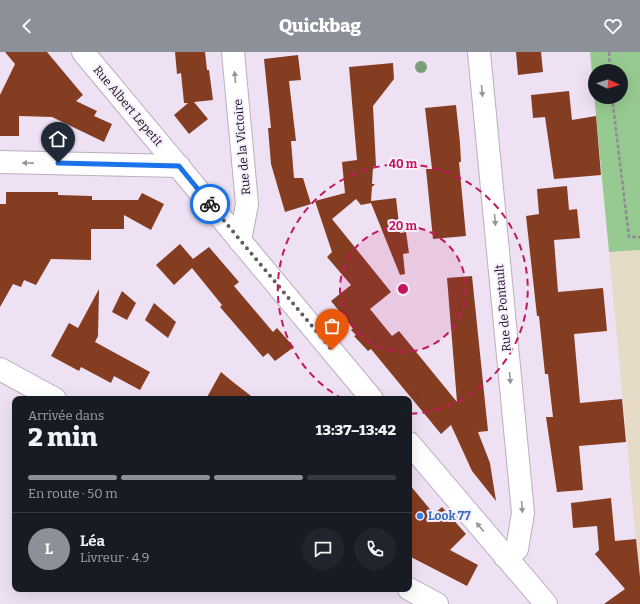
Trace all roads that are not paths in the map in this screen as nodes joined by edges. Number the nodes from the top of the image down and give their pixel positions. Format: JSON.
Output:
{"nodes":[{"id":1,"x":83,"y":52,"type":"edge"},
{"id":2,"x":233,"y":52,"type":"edge"},
{"id":3,"x":479,"y":52,"type":"edge"},
{"id":4,"x":0,"y":162,"type":"edge"},
{"id":5,"x":179,"y":166,"type":"junction"},
{"id":6,"x":240,"y":241,"type":"junction"},
{"id":7,"x":0,"y":369,"type":"edge"},
{"id":8,"x":50,"y":396,"type":"edge"},
{"id":9,"x":369,"y":396,"type":"edge"},
{"id":10,"x":412,"y":447,"type":"edge"},
{"id":11,"x":505,"y":557,"type":"junction"},
{"id":12,"x":412,"y":591,"type":"edge"},
{"id":13,"x":437,"y":604,"type":"edge"},
{"id":14,"x":546,"y":604,"type":"edge"}],
"edges":[{"from":1,"to":5,"type":"street","name":"Rue Albert Lepetit"},
{"from":6,"to":2,"type":"street","name":"Rue de la Victoire","one_way":true},
{"from":3,"to":11,"type":"street","name":"Rue de Pontault","one_way":true},
{"from":5,"to":4,"type":"street","one_way":true},
{"from":5,"to":6,"type":"street","name":"Rue Albert Lepetit"},
{"from":6,"to":9,"type":"street","name":"Rue Albert Lepetit"},
{"from":7,"to":8,"type":"street"},
{"from":11,"to":10,"type":"street","one_way":true},
{"from":11,"to":14,"type":"street"},
{"from":12,"to":13,"type":"street"}]}
